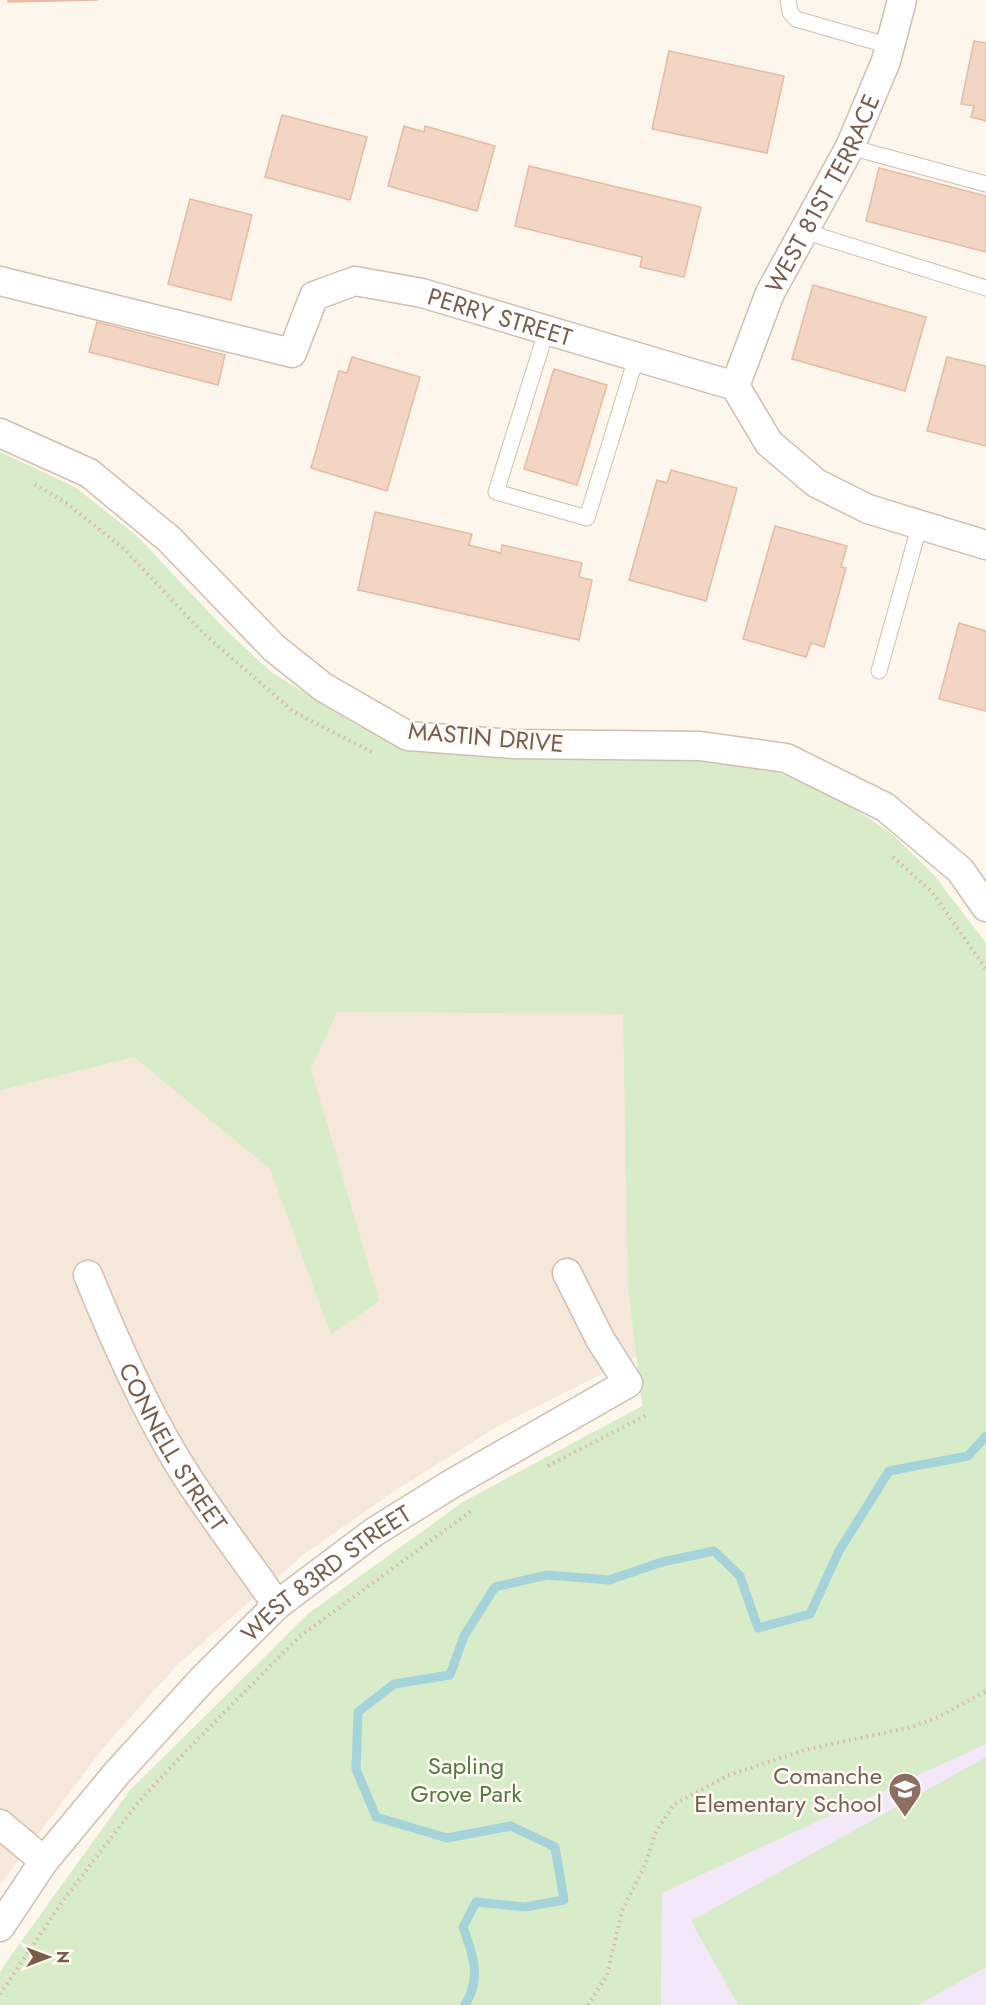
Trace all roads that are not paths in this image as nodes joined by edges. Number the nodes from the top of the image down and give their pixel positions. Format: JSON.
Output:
{"nodes":[{"id":1,"x":788,"y":0,"type":"edge"},
{"id":2,"x":902,"y":0,"type":"edge"},
{"id":3,"x":890,"y":46,"type":"junction"},
{"id":4,"x":849,"y":147,"type":"junction"},
{"id":5,"x":986,"y":184,"type":"edge"},
{"id":6,"x":803,"y":231,"type":"junction"},
{"id":7,"x":0,"y":281,"type":"edge"},
{"id":8,"x":986,"y":288,"type":"edge"},
{"id":9,"x":547,"y":329,"type":"junction"},
{"id":10,"x":637,"y":355,"type":"junction"},
{"id":11,"x":735,"y":386,"type":"junction"},
{"id":12,"x":0,"y":433,"type":"edge"},
{"id":13,"x":920,"y":524,"type":"junction"},
{"id":14,"x":986,"y":545,"type":"edge"},
{"id":15,"x":879,"y":671,"type":"dead end"},
{"id":16,"x":986,"y":907,"type":"edge"},
{"id":17,"x":567,"y":1273,"type":"dead end"},
{"id":18,"x":88,"y":1275,"type":"dead end"},
{"id":19,"x":277,"y":1605,"type":"junction"},
{"id":20,"x":0,"y":1824,"type":"edge"},
{"id":21,"x":44,"y":1862,"type":"junction"},
{"id":22,"x":0,"y":1927,"type":"edge"}],
"edges":[{"from":1,"to":3,"type":"lane"},
{"from":2,"to":3,"type":"street","name":"WEST 81ST TERRACE"},
{"from":3,"to":4,"type":"street","name":"WEST 81ST TERRACE"},
{"from":4,"to":5,"type":"lane"},
{"from":4,"to":6,"type":"street","name":"WEST 81ST TERRACE"},
{"from":6,"to":8,"type":"lane"},
{"from":6,"to":11,"type":"street","name":"WEST 81ST TERRACE"},
{"from":7,"to":9,"type":"street","name":"PERRY STREET"},
{"from":9,"to":10,"type":"street","name":"PERRY STREET"},
{"from":9,"to":10,"type":"lane"},
{"from":10,"to":11,"type":"street","name":"PERRY STREET"},
{"from":11,"to":13,"type":"street"},
{"from":12,"to":16,"type":"street","name":"MASTIN DRIVE"},
{"from":13,"to":14,"type":"street"},
{"from":13,"to":15,"type":"lane"},
{"from":17,"to":19,"type":"street","name":"WEST 83RD STREET"},
{"from":18,"to":19,"type":"street","name":"CONNELL STREET"},
{"from":19,"to":21,"type":"street","name":"WEST 83RD STREET"},
{"from":20,"to":21,"type":"street"},
{"from":21,"to":22,"type":"street","name":"WEST 83RD STREET"}]}
